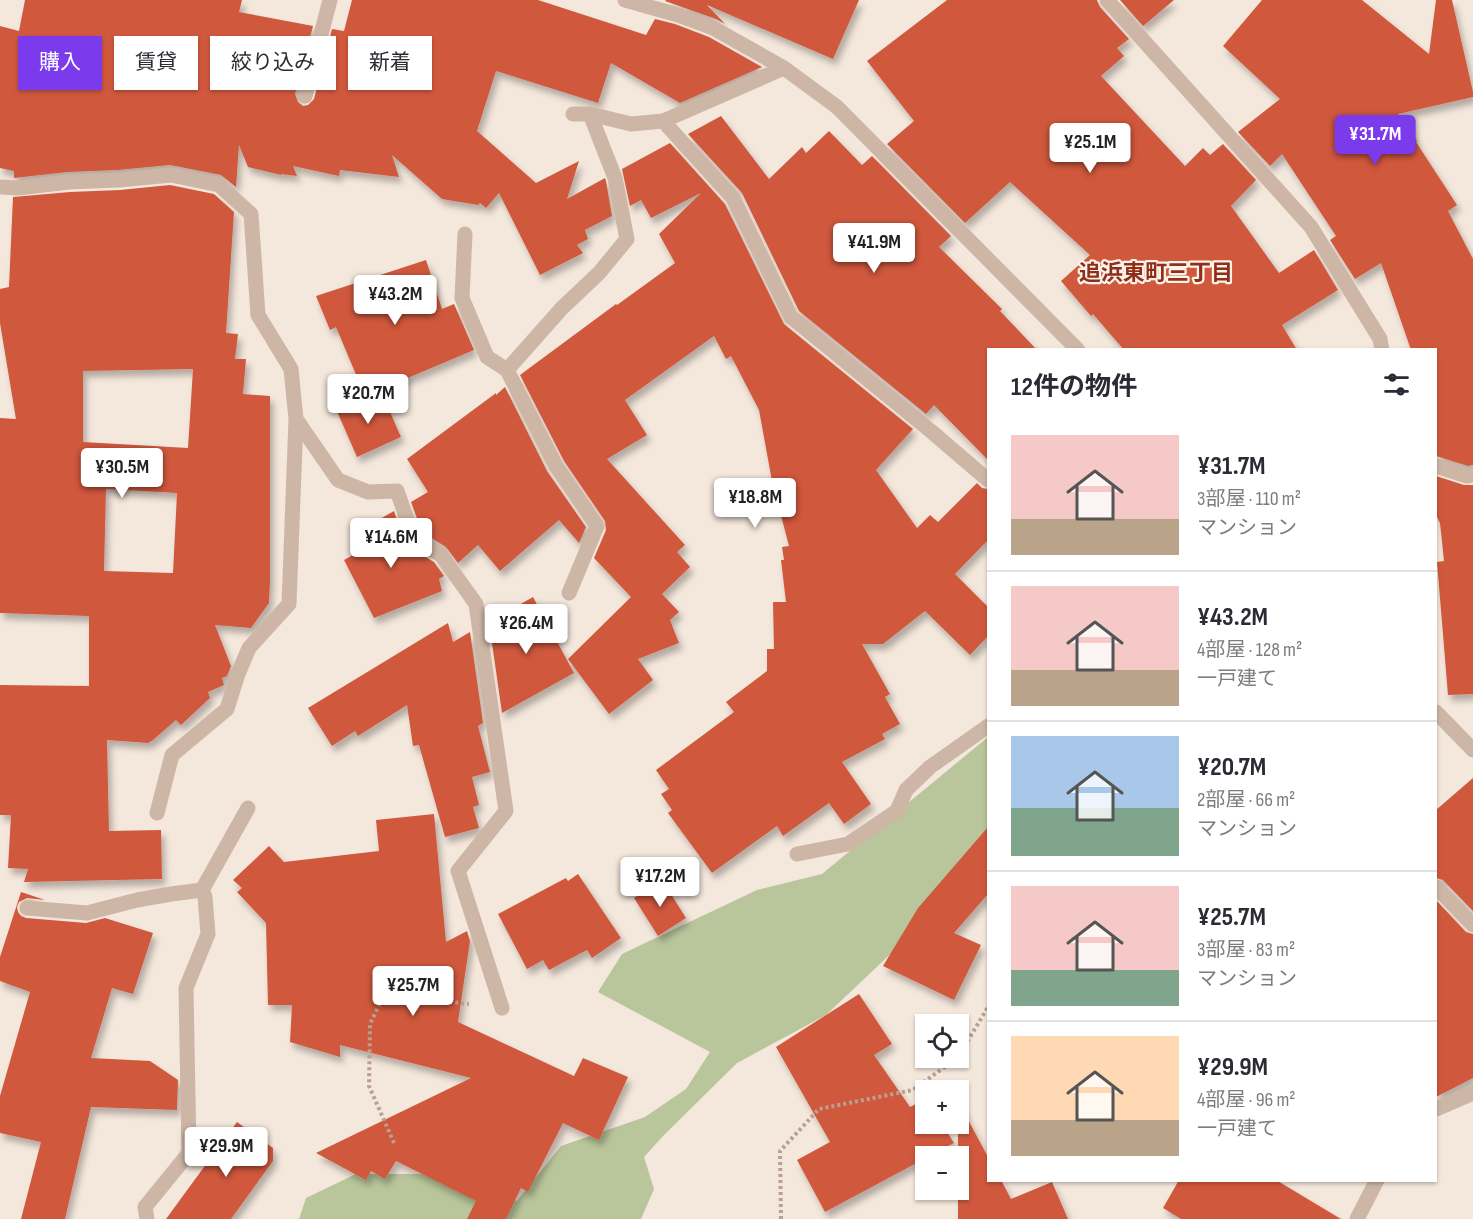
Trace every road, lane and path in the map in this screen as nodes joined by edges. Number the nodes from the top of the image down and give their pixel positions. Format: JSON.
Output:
{"nodes":[{"id":1,"x":330,"y":0,"type":"edge"},
{"id":2,"x":625,"y":0,"type":"edge"},
{"id":3,"x":1107,"y":0,"type":"edge"},
{"id":4,"x":784,"y":68,"type":"junction"},
{"id":5,"x":305,"y":96,"type":"dead end"},
{"id":6,"x":573,"y":114,"type":"dead end"},
{"id":7,"x":590,"y":114,"type":"junction"},
{"id":8,"x":663,"y":121,"type":"junction"},
{"id":9,"x":0,"y":187,"type":"edge"},
{"id":10,"x":465,"y":234,"type":"dead end"},
{"id":11,"x":1076,"y":348,"type":"edge"},
{"id":12,"x":1382,"y":348,"type":"edge"},
{"id":13,"x":507,"y":370,"type":"junction"},
{"id":14,"x":296,"y":419,"type":"junction"},
{"id":15,"x":1437,"y":466,"type":"edge"},
{"id":16,"x":1473,"y":475,"type":"edge"},
{"id":17,"x":987,"y":479,"type":"edge"},
{"id":18,"x":569,"y":593,"type":"dead end"},
{"id":19,"x":1437,"y":713,"type":"edge"},
{"id":20,"x":987,"y":727,"type":"edge"},
{"id":21,"x":1473,"y":750,"type":"edge"},
{"id":22,"x":248,"y":808,"type":"dead end"},
{"id":23,"x":157,"y":813,"type":"dead end"},
{"id":24,"x":796,"y":854,"type":"dead end"},
{"id":25,"x":1437,"y":888,"type":"edge"},
{"id":26,"x":202,"y":890,"type":"junction"},
{"id":27,"x":27,"y":908,"type":"dead end"},
{"id":28,"x":1473,"y":925,"type":"edge"},
{"id":29,"x":502,"y":1008,"type":"joint"},
{"id":30,"x":987,"y":1008,"type":"edge"},
{"id":31,"x":969,"y":1038,"type":"edge"},
{"id":32,"x":943,"y":1068,"type":"edge"},
{"id":33,"x":1473,"y":1093,"type":"edge"},
{"id":34,"x":1437,"y":1109,"type":"edge"},
{"id":35,"x":394,"y":1143,"type":"dead end"},
{"id":36,"x":1376,"y":1182,"type":"edge"},
{"id":37,"x":147,"y":1219,"type":"edge"},
{"id":38,"x":780,"y":1219,"type":"edge"},
{"id":39,"x":1356,"y":1219,"type":"edge"}],
"edges":[{"from":1,"to":5,"type":"street"},
{"from":2,"to":4,"type":"street"},
{"from":3,"to":12,"type":"street"},
{"from":4,"to":8,"type":"street"},
{"from":4,"to":11,"type":"street"},
{"from":6,"to":7,"type":"street"},
{"from":7,"to":8,"type":"street"},
{"from":7,"to":13,"type":"street"},
{"from":8,"to":17,"type":"street"},
{"from":9,"to":14,"type":"street"},
{"from":10,"to":13,"type":"street"},
{"from":13,"to":18,"type":"street"},
{"from":14,"to":23,"type":"street"},
{"from":14,"to":29,"type":"street"},
{"from":15,"to":16,"type":"street"},
{"from":19,"to":21,"type":"street"},
{"from":20,"to":24,"type":"street"},
{"from":22,"to":26,"type":"street"},
{"from":25,"to":28,"type":"street"},
{"from":26,"to":27,"type":"street"},
{"from":26,"to":37,"type":"street"},
{"from":29,"to":35,"type":"path"},
{"from":30,"to":31,"type":"path"},
{"from":32,"to":38,"type":"path"},
{"from":33,"to":34,"type":"street"},
{"from":36,"to":39,"type":"street"}]}
